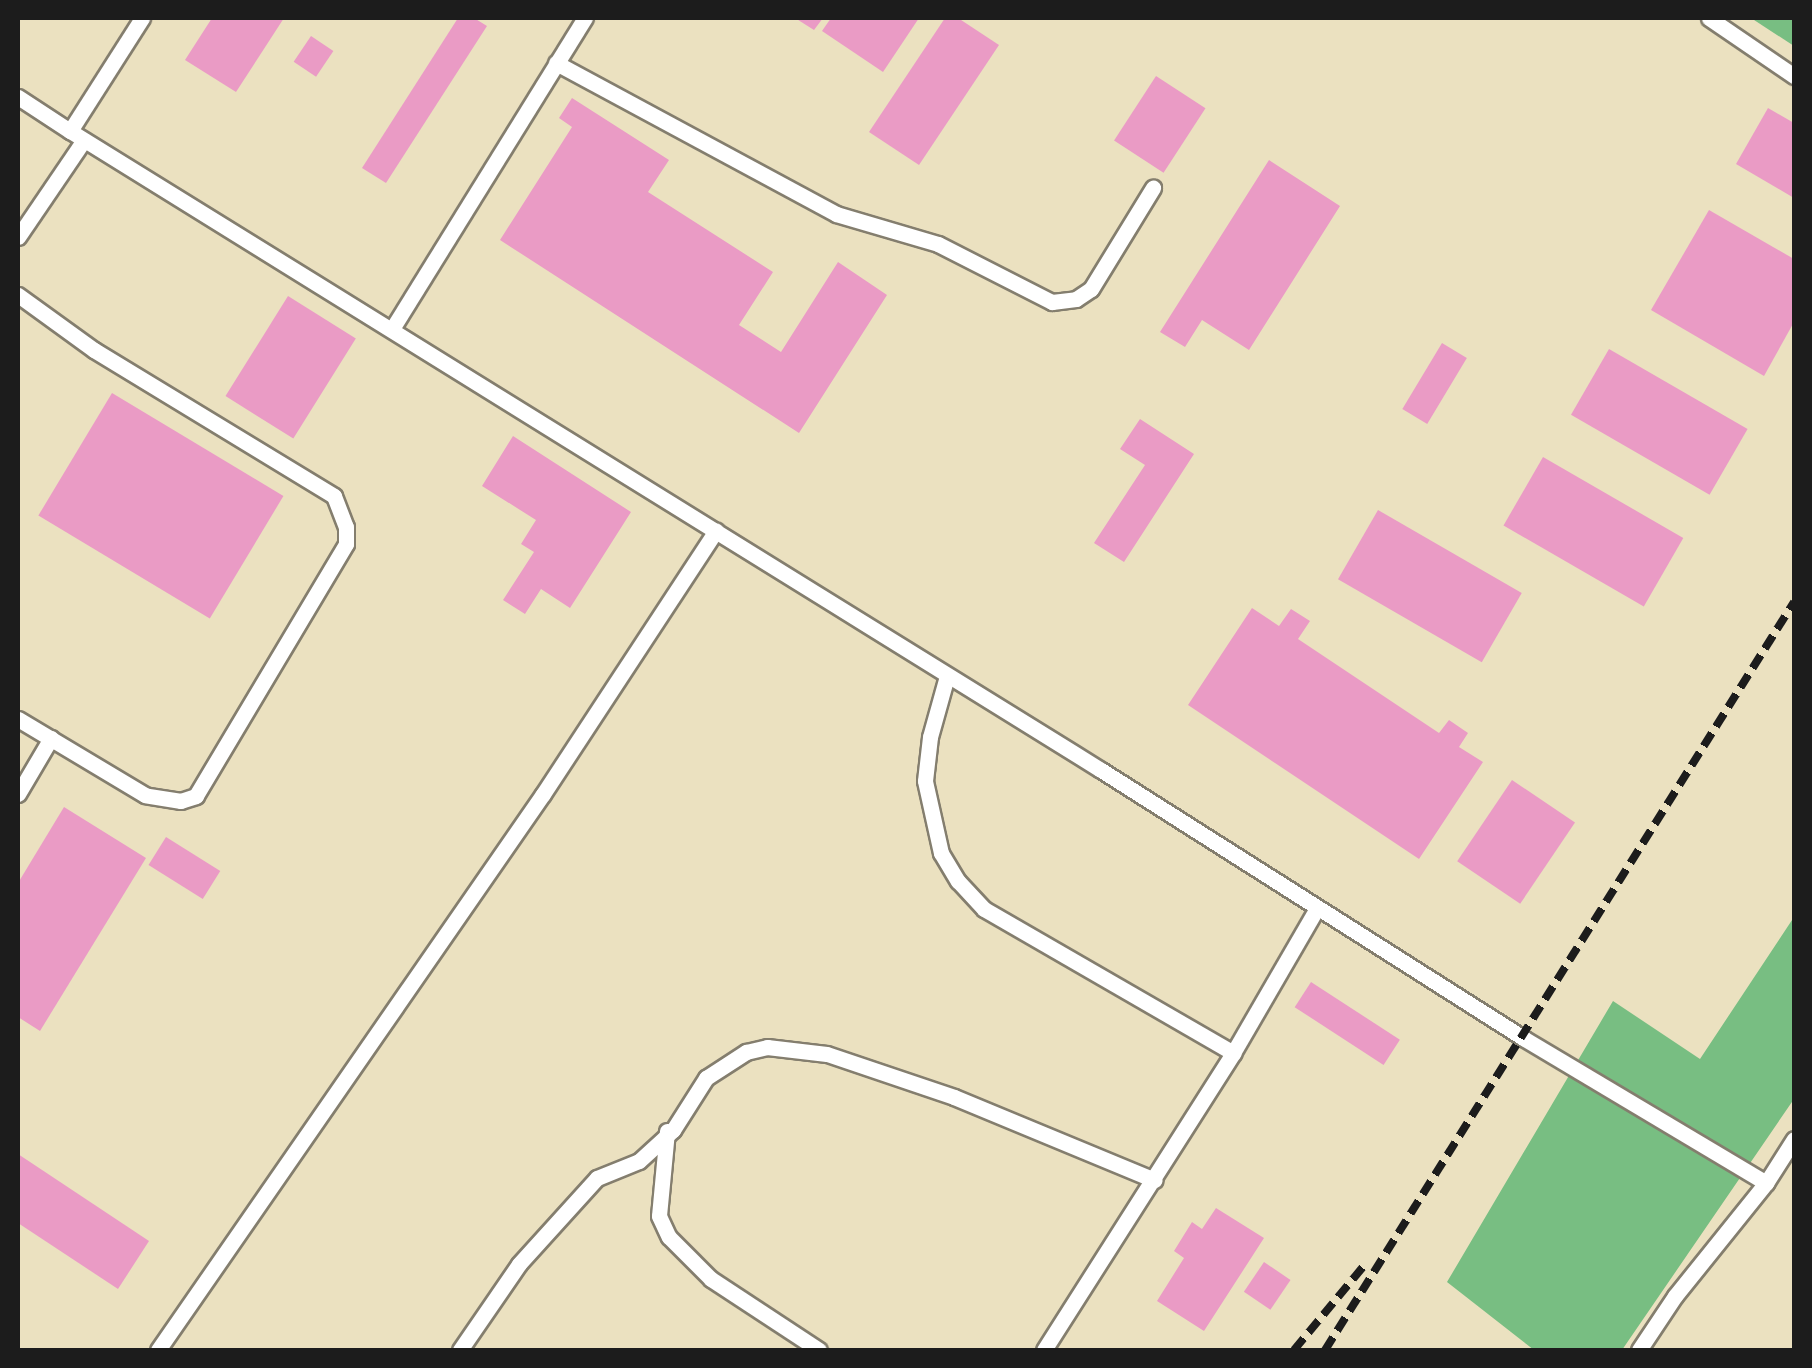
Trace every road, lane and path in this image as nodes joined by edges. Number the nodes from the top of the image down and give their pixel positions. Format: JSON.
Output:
{"nodes":[{"id":1,"x":142,"y":18,"type":"edge"},
{"id":2,"x":585,"y":18,"type":"edge"},
{"id":3,"x":1710,"y":18,"type":"edge"},
{"id":4,"x":556,"y":64,"type":"junction"},
{"id":5,"x":1794,"y":76,"type":"edge"},
{"id":6,"x":18,"y":97,"type":"edge"},
{"id":7,"x":77,"y":136,"type":"junction"},
{"id":8,"x":1153,"y":188,"type":"dead end"},
{"id":9,"x":18,"y":237,"type":"edge"},
{"id":10,"x":18,"y":295,"type":"edge"},
{"id":11,"x":392,"y":329,"type":"junction"},
{"id":12,"x":716,"y":531,"type":"junction"},
{"id":13,"x":946,"y":676,"type":"junction"},
{"id":14,"x":18,"y":719,"type":"edge"},
{"id":15,"x":51,"y":738,"type":"junction"},
{"id":16,"x":18,"y":794,"type":"edge"},
{"id":17,"x":1317,"y":908,"type":"junction"},
{"id":18,"x":1233,"y":1053,"type":"junction"},
{"id":19,"x":667,"y":1131,"type":"junction"},
{"id":20,"x":1794,"y":1139,"type":"edge"},
{"id":21,"x":1154,"y":1180,"type":"junction"},
{"id":22,"x":1766,"y":1183,"type":"junction"},
{"id":23,"x":158,"y":1350,"type":"edge"},
{"id":24,"x":460,"y":1350,"type":"edge"},
{"id":25,"x":819,"y":1350,"type":"edge"},
{"id":26,"x":1044,"y":1350,"type":"edge"},
{"id":27,"x":1639,"y":1350,"type":"edge"}],
"edges":[{"from":1,"to":7,"type":"lane"},
{"from":2,"to":4,"type":"lane"},
{"from":3,"to":5,"type":"lane"},
{"from":4,"to":8,"type":"lane"},
{"from":4,"to":11,"type":"lane"},
{"from":6,"to":7,"type":"lane"},
{"from":7,"to":9,"type":"lane"},
{"from":7,"to":11,"type":"lane"},
{"from":10,"to":15,"type":"lane"},
{"from":11,"to":12,"type":"lane"},
{"from":12,"to":13,"type":"lane"},
{"from":12,"to":23,"type":"lane"},
{"from":13,"to":17,"type":"lane"},
{"from":13,"to":18,"type":"lane"},
{"from":14,"to":15,"type":"lane"},
{"from":15,"to":16,"type":"lane"},
{"from":17,"to":18,"type":"lane"},
{"from":17,"to":22,"type":"lane"},
{"from":18,"to":21,"type":"lane"},
{"from":19,"to":21,"type":"lane"},
{"from":19,"to":24,"type":"lane"},
{"from":19,"to":25,"type":"lane"},
{"from":20,"to":22,"type":"lane"},
{"from":21,"to":26,"type":"lane"},
{"from":22,"to":27,"type":"lane"}]}
